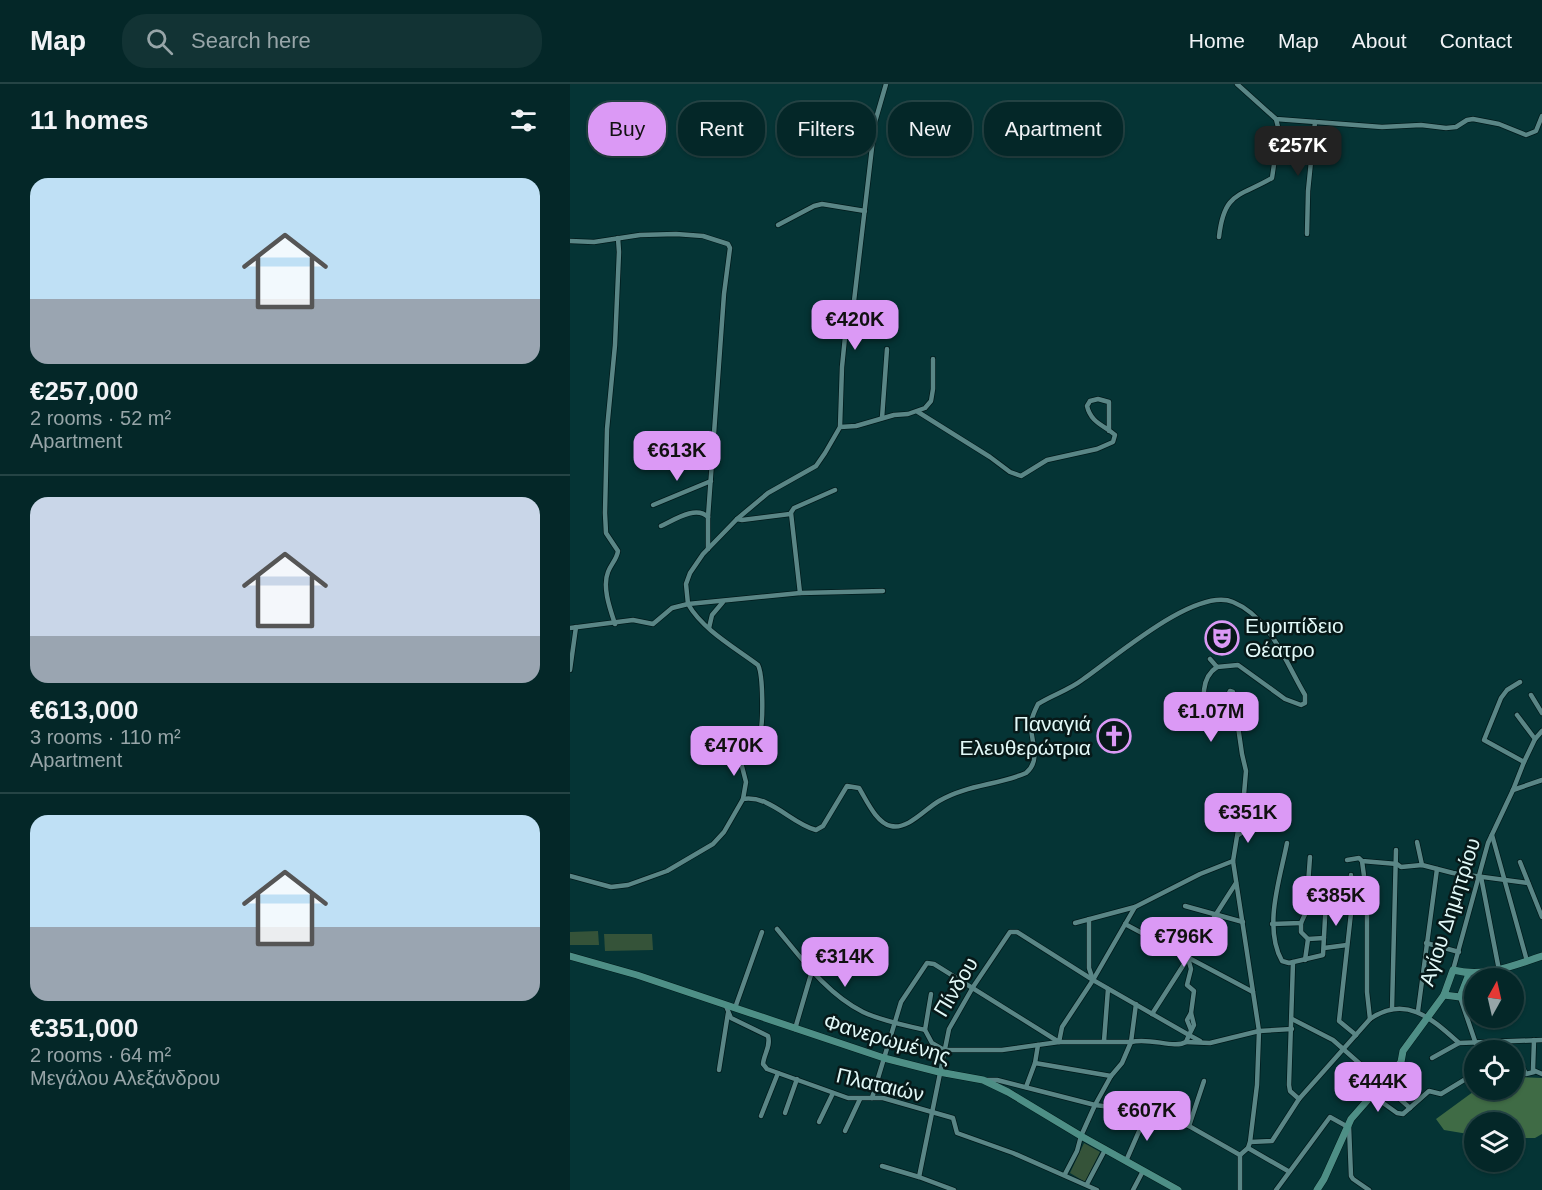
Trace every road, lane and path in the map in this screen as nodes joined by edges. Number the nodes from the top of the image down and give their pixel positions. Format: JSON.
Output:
{"nodes":[{"id":1,"x":886,"y":84,"type":"edge"},
{"id":2,"x":1237,"y":84,"type":"edge"},
{"id":3,"x":1542,"y":116,"type":"edge"},
{"id":4,"x":1276,"y":119,"type":"junction"},
{"id":5,"x":1315,"y":122,"type":"junction"},
{"id":6,"x":864,"y":211,"type":"junction"},
{"id":7,"x":778,"y":225,"type":"dead end"},
{"id":8,"x":1307,"y":234,"type":"dead end"},
{"id":9,"x":1219,"y":237,"type":"dead end"},
{"id":10,"x":618,"y":238,"type":"junction"},
{"id":11,"x":570,"y":241,"type":"edge"},
{"id":12,"x":887,"y":349,"type":"dead end"},
{"id":13,"x":933,"y":359,"type":"dead end"},
{"id":14,"x":918,"y":412,"type":"junction"},
{"id":15,"x":882,"y":418,"type":"junction"},
{"id":16,"x":840,"y":427,"type":"junction"},
{"id":17,"x":1109,"y":430,"type":"junction"},
{"id":18,"x":711,"y":482,"type":"junction"},
{"id":19,"x":836,"y":490,"type":"dead end"},
{"id":20,"x":653,"y":505,"type":"dead end"},
{"id":21,"x":791,"y":513,"type":"junction"},
{"id":22,"x":708,"y":517,"type":"junction"},
{"id":23,"x":737,"y":519,"type":"junction"},
{"id":24,"x":661,"y":526,"type":"dead end"},
{"id":25,"x":708,"y":549,"type":"junction"},
{"id":26,"x":883,"y":591,"type":"dead end"},
{"id":27,"x":800,"y":593,"type":"junction"},
{"id":28,"x":724,"y":601,"type":"junction"},
{"id":29,"x":688,"y":604,"type":"junction"},
{"id":30,"x":615,"y":624,"type":"junction"},
{"id":31,"x":573,"y":628,"type":"edge"},
{"id":32,"x":709,"y":628,"type":"junction"},
{"id":33,"x":1210,"y":659,"type":"dead end"},
{"id":34,"x":1217,"y":666,"type":"junction"},
{"id":35,"x":570,"y":670,"type":"edge"},
{"id":36,"x":1520,"y":682,"type":"dead end"},
{"id":37,"x":1531,"y":695,"type":"dead end"},
{"id":38,"x":1542,"y":713,"type":"edge"},
{"id":39,"x":1517,"y":715,"type":"dead end"},
{"id":40,"x":1542,"y":731,"type":"edge"},
{"id":41,"x":1535,"y":739,"type":"junction"},
{"id":42,"x":1524,"y":762,"type":"junction"},
{"id":43,"x":1542,"y":780,"type":"edge"},
{"id":44,"x":1513,"y":790,"type":"junction"},
{"id":45,"x":743,"y":799,"type":"junction"},
{"id":46,"x":1243,"y":804,"type":"junction"},
{"id":47,"x":1238,"y":835,"type":"junction"},
{"id":48,"x":1492,"y":835,"type":"junction"},
{"id":49,"x":1417,"y":842,"type":"dead end"},
{"id":50,"x":1287,"y":843,"type":"dead end"},
{"id":51,"x":1396,"y":850,"type":"dead end"},
{"id":52,"x":1310,"y":857,"type":"dead end"},
{"id":53,"x":1347,"y":860,"type":"dead end"},
{"id":54,"x":1233,"y":861,"type":"junction"},
{"id":55,"x":1362,"y":861,"type":"junction"},
{"id":56,"x":1520,"y":862,"type":"dead end"},
{"id":57,"x":1396,"y":864,"type":"junction"},
{"id":58,"x":1422,"y":865,"type":"junction"},
{"id":59,"x":1437,"y":869,"type":"junction"},
{"id":60,"x":1351,"y":875,"type":"dead end"},
{"id":61,"x":570,"y":876,"type":"edge"},
{"id":62,"x":1479,"y":877,"type":"junction"},
{"id":63,"x":1504,"y":880,"type":"junction"},
{"id":64,"x":1327,"y":881,"type":"dead end"},
{"id":65,"x":1236,"y":883,"type":"junction"},
{"id":66,"x":1528,"y":883,"type":"junction"},
{"id":67,"x":1185,"y":906,"type":"dead end"},
{"id":68,"x":1135,"y":907,"type":"junction"},
{"id":69,"x":1215,"y":915,"type":"junction"},
{"id":70,"x":1542,"y":918,"type":"edge"},
{"id":71,"x":1089,"y":920,"type":"junction"},
{"id":72,"x":1243,"y":922,"type":"junction"},
{"id":73,"x":1075,"y":923,"type":"dead end"},
{"id":74,"x":1300,"y":923,"type":"junction"},
{"id":75,"x":1125,"y":924,"type":"junction"},
{"id":76,"x":1272,"y":924,"type":"junction"},
{"id":77,"x":777,"y":929,"type":"dead end"},
{"id":78,"x":762,"y":932,"type":"dead end"},
{"id":79,"x":1324,"y":938,"type":"junction"},
{"id":80,"x":1308,"y":939,"type":"junction"},
{"id":81,"x":1426,"y":944,"type":"junction"},
{"id":82,"x":1347,"y":945,"type":"junction"},
{"id":83,"x":1324,"y":948,"type":"junction"},
{"id":84,"x":1459,"y":952,"type":"junction"},
{"id":85,"x":570,"y":956,"type":"edge"},
{"id":86,"x":1542,"y":956,"type":"edge"},
{"id":87,"x":1188,"y":958,"type":"junction"},
{"id":88,"x":1305,"y":960,"type":"junction"},
{"id":89,"x":1527,"y":961,"type":"junction"},
{"id":90,"x":1293,"y":962,"type":"junction"},
{"id":91,"x":1500,"y":968,"type":"edge"},
{"id":92,"x":1506,"y":968,"type":"edge"},
{"id":93,"x":1453,"y":970,"type":"junction"},
{"id":94,"x":812,"y":971,"type":"junction"},
{"id":95,"x":1464,"y":973,"type":"edge"},
{"id":96,"x":1093,"y":980,"type":"junction"},
{"id":97,"x":973,"y":987,"type":"junction"},
{"id":98,"x":1464,"y":987,"type":"edge"},
{"id":99,"x":1108,"y":989,"type":"junction"},
{"id":100,"x":1253,"y":992,"type":"junction"},
{"id":101,"x":931,"y":994,"type":"dead end"},
{"id":102,"x":1444,"y":995,"type":"junction"},
{"id":103,"x":1460,"y":997,"type":"junction"},
{"id":104,"x":1136,"y":1004,"type":"junction"},
{"id":105,"x":735,"y":1008,"type":"junction"},
{"id":106,"x":727,"y":1009,"type":"junction"},
{"id":107,"x":1392,"y":1009,"type":"junction"},
{"id":108,"x":1418,"y":1011,"type":"junction"},
{"id":109,"x":1152,"y":1014,"type":"junction"},
{"id":110,"x":1428,"y":1017,"type":"junction"},
{"id":111,"x":1292,"y":1019,"type":"junction"},
{"id":112,"x":1370,"y":1019,"type":"junction"},
{"id":113,"x":895,"y":1022,"type":"junction"},
{"id":114,"x":795,"y":1029,"type":"junction"},
{"id":115,"x":1292,"y":1029,"type":"junction"},
{"id":116,"x":925,"y":1030,"type":"junction"},
{"id":117,"x":1259,"y":1031,"type":"junction"},
{"id":118,"x":1190,"y":1033,"type":"junction"},
{"id":119,"x":1356,"y":1035,"type":"junction"},
{"id":120,"x":1476,"y":1040,"type":"edge"},
{"id":121,"x":1524,"y":1040,"type":"edge"},
{"id":122,"x":1534,"y":1040,"type":"junction"},
{"id":123,"x":1542,"y":1040,"type":"edge"},
{"id":124,"x":1104,"y":1041,"type":"junction"},
{"id":125,"x":1059,"y":1042,"type":"junction"},
{"id":126,"x":1131,"y":1042,"type":"junction"},
{"id":127,"x":1186,"y":1042,"type":"junction"},
{"id":128,"x":1202,"y":1043,"type":"junction"},
{"id":129,"x":1459,"y":1043,"type":"junction"},
{"id":130,"x":1464,"y":1043,"type":"edge"},
{"id":131,"x":1038,"y":1045,"type":"junction"},
{"id":132,"x":1343,"y":1049,"type":"junction"},
{"id":133,"x":944,"y":1050,"type":"junction"},
{"id":134,"x":884,"y":1058,"type":"junction"},
{"id":135,"x":1432,"y":1058,"type":"dead end"},
{"id":136,"x":1035,"y":1063,"type":"junction"},
{"id":137,"x":718,"y":1070,"type":"dead end"},
{"id":138,"x":1524,"y":1070,"type":"edge"},
{"id":139,"x":939,"y":1072,"type":"junction"},
{"id":140,"x":1534,"y":1072,"type":"junction"},
{"id":141,"x":778,"y":1073,"type":"junction"},
{"id":142,"x":1542,"y":1074,"type":"edge"},
{"id":143,"x":1111,"y":1076,"type":"junction"},
{"id":144,"x":797,"y":1079,"type":"junction"},
{"id":145,"x":983,"y":1080,"type":"junction"},
{"id":146,"x":1464,"y":1080,"type":"edge"},
{"id":147,"x":1204,"y":1081,"type":"dead end"},
{"id":148,"x":1382,"y":1083,"type":"junction"},
{"id":149,"x":1026,"y":1087,"type":"junction"},
{"id":150,"x":833,"y":1093,"type":"junction"},
{"id":151,"x":1372,"y":1095,"type":"junction"},
{"id":152,"x":872,"y":1098,"type":"junction"},
{"id":153,"x":860,"y":1099,"type":"junction"},
{"id":154,"x":1299,"y":1099,"type":"junction"},
{"id":155,"x":1095,"y":1105,"type":"junction"},
{"id":156,"x":1410,"y":1108,"type":"junction"},
{"id":157,"x":785,"y":1113,"type":"dead end"},
{"id":158,"x":1147,"y":1113,"type":"junction"},
{"id":159,"x":932,"y":1114,"type":"junction"},
{"id":160,"x":760,"y":1116,"type":"dead end"},
{"id":161,"x":819,"y":1122,"type":"dead end"},
{"id":162,"x":1348,"y":1125,"type":"junction"},
{"id":163,"x":1189,"y":1126,"type":"junction"},
{"id":164,"x":845,"y":1131,"type":"dead end"},
{"id":165,"x":1081,"y":1136,"type":"junction"},
{"id":166,"x":1249,"y":1145,"type":"junction"},
{"id":167,"x":1105,"y":1150,"type":"junction"},
{"id":168,"x":1240,"y":1155,"type":"junction"},
{"id":169,"x":1126,"y":1161,"type":"junction"},
{"id":170,"x":882,"y":1166,"type":"dead end"},
{"id":171,"x":1143,"y":1171,"type":"junction"},
{"id":172,"x":1288,"y":1171,"type":"junction"},
{"id":173,"x":1065,"y":1174,"type":"junction"},
{"id":174,"x":919,"y":1176,"type":"junction"},
{"id":175,"x":1087,"y":1184,"type":"junction"},
{"id":176,"x":954,"y":1190,"type":"edge"},
{"id":177,"x":1097,"y":1190,"type":"edge"},
{"id":178,"x":1133,"y":1190,"type":"edge"},
{"id":179,"x":1178,"y":1190,"type":"edge"},
{"id":180,"x":1240,"y":1190,"type":"edge"},
{"id":181,"x":1276,"y":1190,"type":"edge"},
{"id":182,"x":1317,"y":1190,"type":"edge"},
{"id":183,"x":1369,"y":1190,"type":"edge"}],
"edges":[{"from":1,"to":6,"type":"street"},
{"from":2,"to":4,"type":"street"},
{"from":3,"to":5,"type":"street"},
{"from":4,"to":5,"type":"street"},
{"from":4,"to":9,"type":"street"},
{"from":5,"to":8,"type":"street"},
{"from":6,"to":7,"type":"street"},
{"from":6,"to":16,"type":"street"},
{"from":10,"to":11,"type":"street"},
{"from":10,"to":18,"type":"street"},
{"from":10,"to":30,"type":"street"},
{"from":12,"to":15,"type":"street"},
{"from":13,"to":14,"type":"street"},
{"from":14,"to":15,"type":"street"},
{"from":14,"to":17,"type":"street"},
{"from":15,"to":16,"type":"street"},
{"from":16,"to":23,"type":"street"},
{"from":17,"to":17,"type":"street"},
{"from":18,"to":20,"type":"street"},
{"from":18,"to":22,"type":"street"},
{"from":19,"to":21,"type":"street"},
{"from":21,"to":23,"type":"street"},
{"from":21,"to":27,"type":"street"},
{"from":22,"to":24,"type":"street"},
{"from":22,"to":25,"type":"street"},
{"from":23,"to":25,"type":"street"},
{"from":25,"to":29,"type":"street"},
{"from":26,"to":27,"type":"street"},
{"from":27,"to":28,"type":"street"},
{"from":28,"to":29,"type":"street"},
{"from":28,"to":32,"type":"street"},
{"from":29,"to":30,"type":"street"},
{"from":29,"to":32,"type":"street"},
{"from":30,"to":31,"type":"street"},
{"from":31,"to":35,"type":"street"},
{"from":32,"to":45,"type":"street"},
{"from":33,"to":34,"type":"street"},
{"from":34,"to":45,"type":"street"},
{"from":34,"to":46,"type":"street"},
{"from":36,"to":42,"type":"street"},
{"from":37,"to":38,"type":"street"},
{"from":39,"to":41,"type":"street"},
{"from":40,"to":41,"type":"street","name":"Αγίου Δημητρίου"},
{"from":41,"to":42,"type":"street","name":"Αγίου Δημητρίου"},
{"from":42,"to":44,"type":"street","name":"Αγίου Δημητρίου"},
{"from":43,"to":44,"type":"street"},
{"from":44,"to":48,"type":"street","name":"Αγίου Δημητρίου"},
{"from":45,"to":61,"type":"street"},
{"from":46,"to":47,"type":"street"},
{"from":46,"to":47,"type":"street"},
{"from":47,"to":54,"type":"street"},
{"from":48,"to":62,"type":"street","name":"Αγίου Δημητρίου"},
{"from":48,"to":63,"type":"street"},
{"from":49,"to":58,"type":"street"},
{"from":50,"to":76,"type":"street"},
{"from":51,"to":57,"type":"street"},
{"from":52,"to":74,"type":"street"},
{"from":53,"to":55,"type":"street"},
{"from":54,"to":65,"type":"street"},
{"from":54,"to":68,"type":"street"},
{"from":55,"to":57,"type":"street"},
{"from":55,"to":112,"type":"street"},
{"from":56,"to":66,"type":"street"},
{"from":57,"to":58,"type":"street"},
{"from":57,"to":107,"type":"street"},
{"from":58,"to":59,"type":"street"},
{"from":59,"to":62,"type":"street"},
{"from":59,"to":81,"type":"street"},
{"from":60,"to":82,"type":"street"},
{"from":62,"to":63,"type":"street"},
{"from":62,"to":84,"type":"street","name":"Αγίου Δημητρίου"},
{"from":62,"to":91,"type":"street"},
{"from":63,"to":66,"type":"street"},
{"from":63,"to":89,"type":"street"},
{"from":64,"to":79,"type":"street"},
{"from":65,"to":69,"type":"street"},
{"from":65,"to":72,"type":"street"},
{"from":66,"to":70,"type":"street"},
{"from":67,"to":69,"type":"street"},
{"from":68,"to":71,"type":"street"},
{"from":68,"to":75,"type":"street"},
{"from":69,"to":72,"type":"street"},
{"from":69,"to":87,"type":"street"},
{"from":71,"to":73,"type":"street"},
{"from":71,"to":96,"type":"street"},
{"from":72,"to":100,"type":"street"},
{"from":74,"to":76,"type":"street"},
{"from":74,"to":80,"type":"street"},
{"from":75,"to":87,"type":"street"},
{"from":75,"to":96,"type":"street"},
{"from":76,"to":90,"type":"street"},
{"from":77,"to":94,"type":"street"},
{"from":78,"to":105,"type":"street"},
{"from":79,"to":80,"type":"street"},
{"from":79,"to":83,"type":"street"},
{"from":80,"to":88,"type":"street"},
{"from":81,"to":84,"type":"street"},
{"from":81,"to":108,"type":"street"},
{"from":82,"to":83,"type":"street"},
{"from":82,"to":119,"type":"street"},
{"from":83,"to":88,"type":"street"},
{"from":84,"to":93,"type":"street","name":"Αγίου Δημητρίου"},
{"from":85,"to":106,"type":"main road","name":"Φανερωμένης"},
{"from":86,"to":89,"type":"main road"},
{"from":87,"to":100,"type":"street"},
{"from":87,"to":109,"type":"street"},
{"from":87,"to":118,"type":"street"},
{"from":88,"to":90,"type":"street"},
{"from":89,"to":92,"type":"main road"},
{"from":90,"to":111,"type":"street"},
{"from":93,"to":95,"type":"main road"},
{"from":93,"to":102,"type":"main road","name":"Αγίου Δημητρίου"},
{"from":94,"to":113,"type":"street"},
{"from":94,"to":114,"type":"street"},
{"from":96,"to":97,"type":"street","name":"Πίνδου"},
{"from":96,"to":99,"type":"street"},
{"from":96,"to":125,"type":"street"},
{"from":97,"to":113,"type":"street"},
{"from":97,"to":125,"type":"street"},
{"from":97,"to":133,"type":"street","name":"Πίνδου"},
{"from":98,"to":103,"type":"main road"},
{"from":99,"to":104,"type":"street"},
{"from":99,"to":124,"type":"street"},
{"from":100,"to":117,"type":"street"},
{"from":101,"to":116,"type":"street"},
{"from":102,"to":103,"type":"main road"},
{"from":102,"to":110,"type":"main road","name":"Αγίου Δημητρίου"},
{"from":103,"to":120,"type":"street"},
{"from":104,"to":109,"type":"street"},
{"from":104,"to":126,"type":"street"},
{"from":105,"to":106,"type":"main road","name":"Φανερωμένης"},
{"from":105,"to":114,"type":"main road","name":"Φανερωμένης"},
{"from":106,"to":137,"type":"street"},
{"from":106,"to":141,"type":"street"},
{"from":107,"to":108,"type":"street"},
{"from":107,"to":112,"type":"street"},
{"from":108,"to":110,"type":"street"},
{"from":109,"to":118,"type":"street"},
{"from":110,"to":129,"type":"street"},
{"from":110,"to":148,"type":"main road","name":"Αγίου Δημητρίου"},
{"from":111,"to":115,"type":"street"},
{"from":111,"to":132,"type":"street"},
{"from":112,"to":119,"type":"street"},
{"from":113,"to":116,"type":"street"},
{"from":113,"to":134,"type":"street"},
{"from":114,"to":134,"type":"main road","name":"Φανερωμένης"},
{"from":115,"to":117,"type":"street"},
{"from":115,"to":154,"type":"street"},
{"from":116,"to":133,"type":"street"},
{"from":117,"to":128,"type":"street"},
{"from":117,"to":166,"type":"street"},
{"from":118,"to":127,"type":"street"},
{"from":118,"to":128,"type":"street"},
{"from":119,"to":132,"type":"street"},
{"from":121,"to":122,"type":"street"},
{"from":122,"to":123,"type":"street"},
{"from":122,"to":140,"type":"street"},
{"from":124,"to":125,"type":"street"},
{"from":124,"to":126,"type":"street"},
{"from":125,"to":131,"type":"street"},
{"from":126,"to":127,"type":"street"},
{"from":126,"to":143,"type":"street"},
{"from":127,"to":128,"type":"street"},
{"from":129,"to":130,"type":"street"},
{"from":129,"to":135,"type":"street"},
{"from":131,"to":133,"type":"street"},
{"from":131,"to":136,"type":"street"},
{"from":132,"to":148,"type":"street"},
{"from":132,"to":154,"type":"street"},
{"from":133,"to":139,"type":"street","name":"Πίνδου"},
{"from":134,"to":139,"type":"main road","name":"Φανερωμένης"},
{"from":134,"to":152,"type":"street"},
{"from":136,"to":143,"type":"street"},
{"from":136,"to":149,"type":"street"},
{"from":138,"to":140,"type":"street"},
{"from":139,"to":145,"type":"main road","name":"Φανερωμένης"},
{"from":139,"to":159,"type":"street","name":"Πίνδου"},
{"from":140,"to":142,"type":"street"},
{"from":141,"to":144,"type":"street","name":"Πλαταιών"},
{"from":141,"to":160,"type":"street"},
{"from":143,"to":155,"type":"street"},
{"from":144,"to":150,"type":"street","name":"Πλαταιών"},
{"from":144,"to":157,"type":"street"},
{"from":145,"to":149,"type":"street"},
{"from":145,"to":165,"type":"main road","name":"Φανερωμένης"},
{"from":146,"to":156,"type":"street"},
{"from":147,"to":163,"type":"street"},
{"from":148,"to":151,"type":"main road","name":"Αγίου Δημητρίου"},
{"from":148,"to":156,"type":"street"},
{"from":149,"to":155,"type":"street"},
{"from":150,"to":153,"type":"street","name":"Πλαταιών"},
{"from":150,"to":161,"type":"street"},
{"from":151,"to":156,"type":"street"},
{"from":151,"to":162,"type":"main road","name":"Αγίου Δημητρίου"},
{"from":152,"to":153,"type":"street","name":"Πλαταιών"},
{"from":152,"to":159,"type":"street","name":"Πλαταιών"},
{"from":153,"to":164,"type":"street"},
{"from":154,"to":166,"type":"street"},
{"from":155,"to":158,"type":"street"},
{"from":155,"to":165,"type":"street"},
{"from":158,"to":163,"type":"street"},
{"from":158,"to":169,"type":"street"},
{"from":159,"to":173,"type":"street","name":"Πλαταιών"},
{"from":159,"to":174,"type":"street","name":"Πίνδου"},
{"from":162,"to":172,"type":"street"},
{"from":162,"to":182,"type":"main road","name":"Αγίου Δημητρίου"},
{"from":162,"to":183,"type":"street"},
{"from":163,"to":168,"type":"street"},
{"from":165,"to":167,"type":"main road","name":"Φανερωμένης"},
{"from":165,"to":173,"type":"street"},
{"from":166,"to":168,"type":"street"},
{"from":166,"to":172,"type":"street"},
{"from":167,"to":169,"type":"main road","name":"Φανερωμένης"},
{"from":167,"to":175,"type":"street"},
{"from":168,"to":180,"type":"street"},
{"from":169,"to":171,"type":"main road","name":"Φανερωμένης"},
{"from":170,"to":174,"type":"street"},
{"from":171,"to":178,"type":"street"},
{"from":171,"to":179,"type":"main road","name":"Φανερωμένης"},
{"from":172,"to":181,"type":"street"},
{"from":173,"to":175,"type":"street"},
{"from":174,"to":176,"type":"street"},
{"from":175,"to":177,"type":"street"}]}
